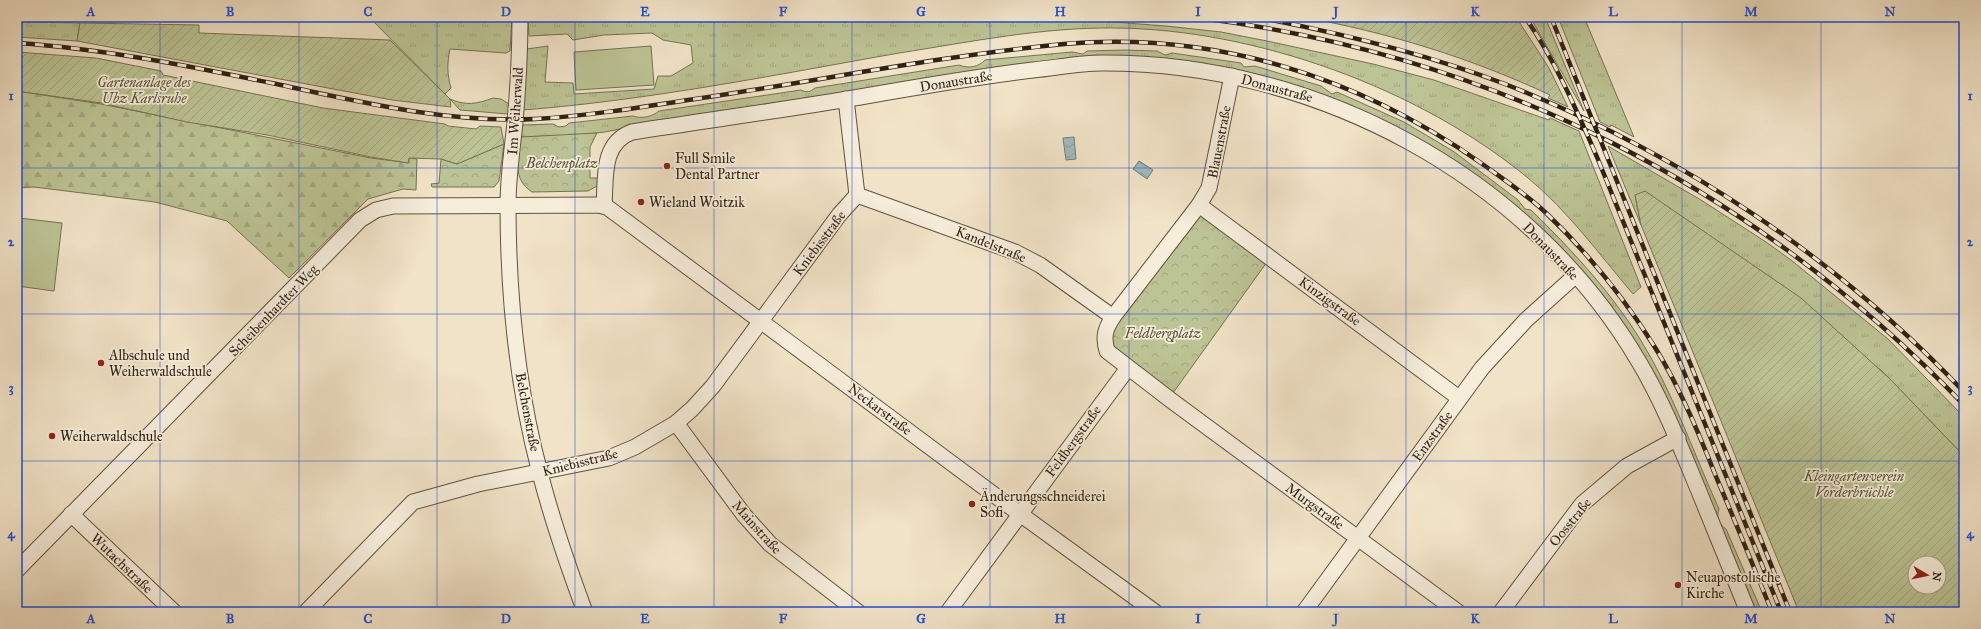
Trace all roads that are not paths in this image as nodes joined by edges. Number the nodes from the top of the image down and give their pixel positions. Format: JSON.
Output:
{"nodes":[{"id":1,"x":520,"y":17,"type":"edge"},
{"id":2,"x":1232,"y":76,"type":"junction"},
{"id":3,"x":846,"y":99,"type":"junction"},
{"id":4,"x":857,"y":195,"type":"junction"},
{"id":5,"x":508,"y":204,"type":"junction"},
{"id":6,"x":1199,"y":205,"type":"junction"},
{"id":7,"x":604,"y":206,"type":"junction"},
{"id":8,"x":1576,"y":275,"type":"junction"},
{"id":9,"x":1113,"y":317,"type":"junction"},
{"id":10,"x":760,"y":321,"type":"junction"},
{"id":11,"x":1128,"y":368,"type":"junction"},
{"id":12,"x":1459,"y":398,"type":"junction"},
{"id":13,"x":676,"y":423,"type":"junction"},
{"id":14,"x":1678,"y":438,"type":"junction"},
{"id":15,"x":540,"y":472,"type":"junction"},
{"id":16,"x":71,"y":514,"type":"junction"},
{"id":17,"x":1020,"y":514,"type":"junction"},
{"id":18,"x":1358,"y":538,"type":"junction"},
{"id":19,"x":17,"y":570,"type":"edge"},
{"id":20,"x":174,"y":612,"type":"edge"},
{"id":21,"x":306,"y":612,"type":"edge"},
{"id":22,"x":585,"y":612,"type":"edge"},
{"id":23,"x":858,"y":612,"type":"edge"},
{"id":24,"x":948,"y":612,"type":"edge"},
{"id":25,"x":1155,"y":612,"type":"edge"},
{"id":26,"x":1304,"y":612,"type":"edge"},
{"id":27,"x":1458,"y":612,"type":"edge"},
{"id":28,"x":1500,"y":612,"type":"edge"},
{"id":29,"x":1748,"y":612,"type":"edge"}],
"edges":[{"from":1,"to":5,"type":"street","name":"Im Weiherwald"},
{"from":2,"to":3,"type":"street","name":"Donaustraße"},
{"from":2,"to":6,"type":"street","name":"Blauenstraße"},
{"from":2,"to":8,"type":"street","name":"Donaustraße"},
{"from":3,"to":4,"type":"street"},
{"from":3,"to":7,"type":"street","name":"Donaustraße"},
{"from":4,"to":9,"type":"street","name":"Kandelstraße"},
{"from":4,"to":10,"type":"street","name":"Kniebisstraße"},
{"from":5,"to":7,"type":"street"},
{"from":5,"to":15,"type":"street","name":"Belchenstraße"},
{"from":5,"to":16,"type":"street","name":"Scheibenhardter Weg"},
{"from":6,"to":9,"type":"street"},
{"from":6,"to":12,"type":"street","name":"Kinzigstraße"},
{"from":7,"to":10,"type":"street","name":"Neckarstraße"},
{"from":8,"to":12,"type":"street","name":"Enzstraße"},
{"from":8,"to":14,"type":"street","name":"Donaustraße"},
{"from":9,"to":11,"type":"street"},
{"from":10,"to":13,"type":"street","name":"Kniebisstraße"},
{"from":10,"to":17,"type":"street","name":"Neckarstraße"},
{"from":11,"to":17,"type":"street","name":"Feldbergstraße"},
{"from":11,"to":18,"type":"street","name":"Murgstraße"},
{"from":12,"to":18,"type":"street","name":"Enzstraße"},
{"from":13,"to":15,"type":"street","name":"Kniebisstraße"},
{"from":13,"to":23,"type":"street","name":"Mainstraße"},
{"from":14,"to":28,"type":"street","name":"Oosstraße"},
{"from":14,"to":29,"type":"street","name":"Donaustraße"},
{"from":15,"to":21,"type":"street","name":"Kniebisstraße"},
{"from":15,"to":22,"type":"street","name":"Belchenstraße"},
{"from":16,"to":19,"type":"street","name":"Scheibenhardter Weg"},
{"from":16,"to":20,"type":"street","name":"Wutachstraße"},
{"from":17,"to":24,"type":"street","name":"Feldbergstraße"},
{"from":17,"to":25,"type":"street","name":"Neckarstraße"},
{"from":18,"to":26,"type":"street","name":"Enzstraße"},
{"from":18,"to":27,"type":"street","name":"Murgstraße"}]}
